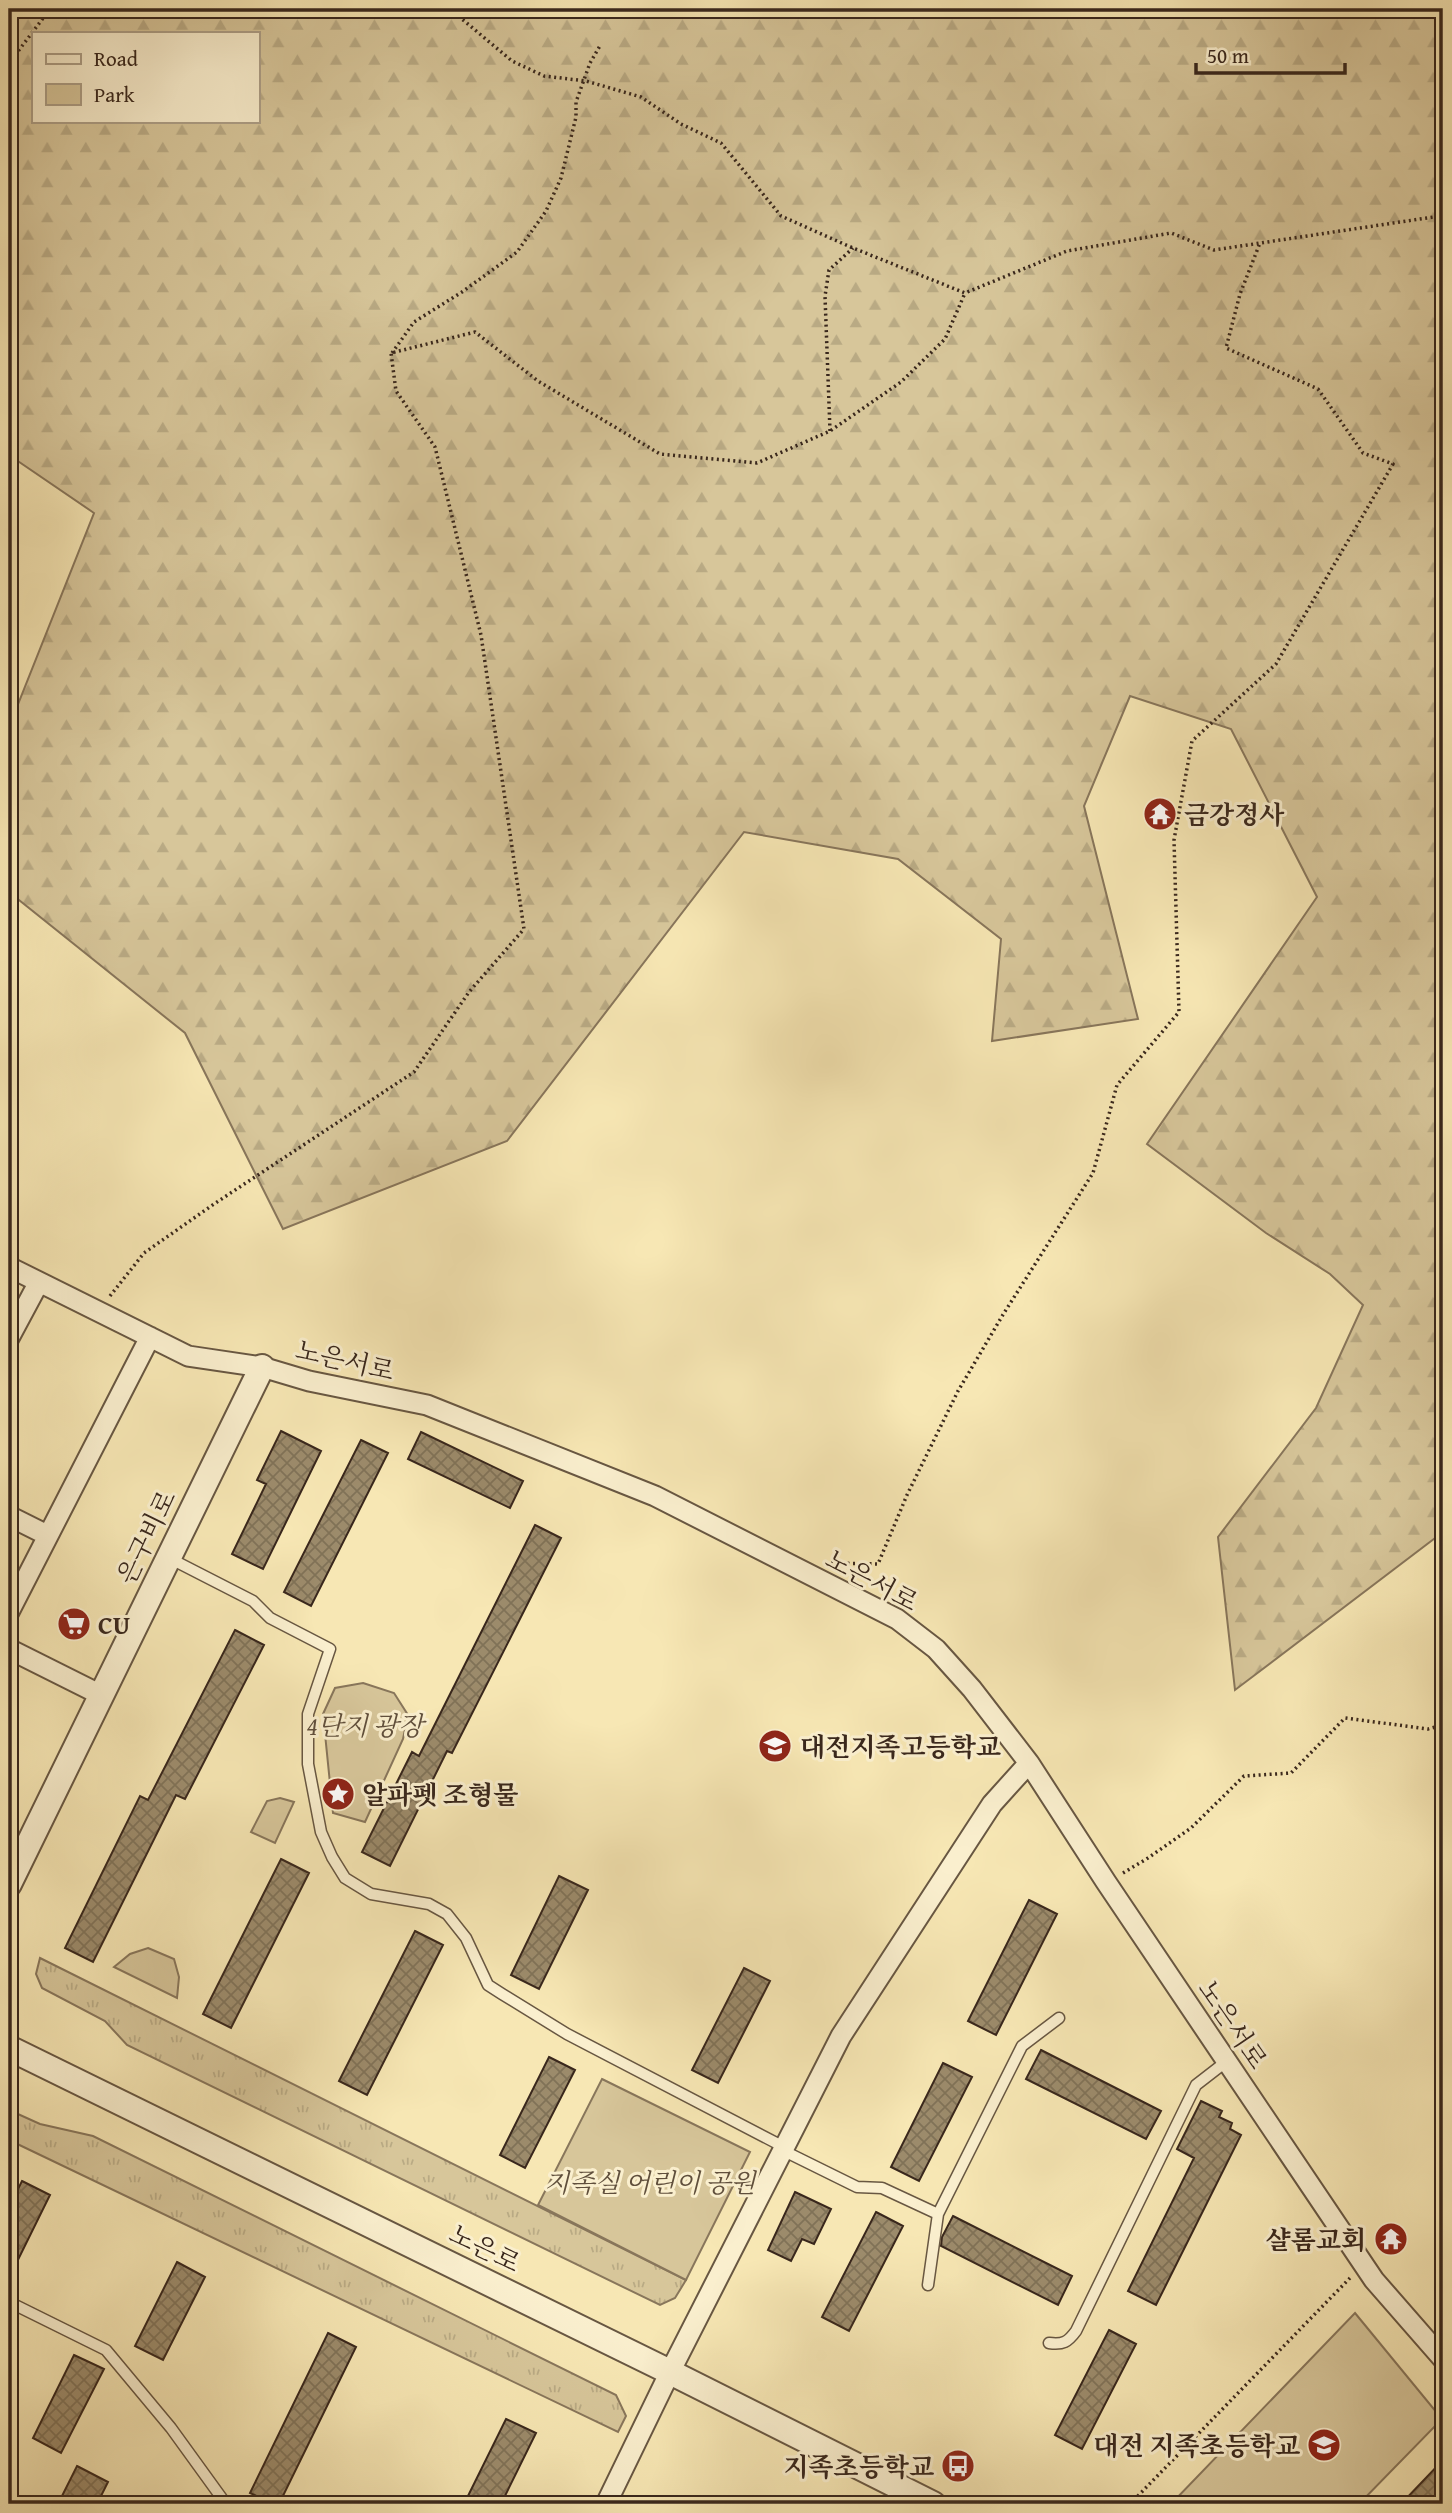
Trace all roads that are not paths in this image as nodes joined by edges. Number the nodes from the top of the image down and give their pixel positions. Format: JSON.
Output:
{"nodes":[{"id":1,"x":9,"y":1267,"type":"edge"},
{"id":2,"x":39,"y":1282,"type":"junction"},
{"id":3,"x":150,"y":1337,"type":"junction"},
{"id":4,"x":9,"y":1338,"type":"edge"},
{"id":5,"x":262,"y":1367,"type":"junction"},
{"id":6,"x":9,"y":1516,"type":"edge"},
{"id":7,"x":47,"y":1535,"type":"junction"},
{"id":8,"x":169,"y":1558,"type":"junction"},
{"id":9,"x":9,"y":1612,"type":"edge"},
{"id":10,"x":9,"y":1650,"type":"edge"},
{"id":11,"x":102,"y":1695,"type":"junction"},
{"id":12,"x":1029,"y":1763,"type":"junction"},
{"id":13,"x":9,"y":1884,"type":"edge"},
{"id":14,"x":1059,"y":2018,"type":"dead end"},
{"id":15,"x":9,"y":2048,"type":"edge"},
{"id":16,"x":1227,"y":2061,"type":"junction"},
{"id":17,"x":783,"y":2148,"type":"junction"},
{"id":18,"x":938,"y":2214,"type":"junction"},
{"id":19,"x":928,"y":2285,"type":"dead end"},
{"id":20,"x":9,"y":2302,"type":"edge"},
{"id":21,"x":1049,"y":2343,"type":"dead end"},
{"id":22,"x":1443,"y":2359,"type":"edge"},
{"id":23,"x":670,"y":2372,"type":"junction"},
{"id":24,"x":226,"y":2504,"type":"edge"},
{"id":25,"x":606,"y":2504,"type":"edge"},
{"id":26,"x":933,"y":2504,"type":"edge"}],
"edges":[{"from":1,"to":2,"type":"street","name":"노은서로"},
{"from":2,"to":3,"type":"street","name":"노은서로"},
{"from":2,"to":4,"type":"street"},
{"from":3,"to":5,"type":"street","name":"노은서로"},
{"from":3,"to":7,"type":"street"},
{"from":5,"to":8,"type":"street","name":"은구비로"},
{"from":5,"to":12,"type":"street","name":"노은서로"},
{"from":6,"to":7,"type":"street"},
{"from":7,"to":9,"type":"street"},
{"from":8,"to":11,"type":"street","name":"은구비로"},
{"from":8,"to":17,"type":"lane"},
{"from":10,"to":11,"type":"street"},
{"from":11,"to":13,"type":"street","name":"은구비로"},
{"from":12,"to":16,"type":"street","name":"노은서로"},
{"from":12,"to":17,"type":"street"},
{"from":14,"to":18,"type":"lane"},
{"from":15,"to":23,"type":"street","name":"노은로"},
{"from":16,"to":21,"type":"lane"},
{"from":16,"to":22,"type":"street","name":"노은서로"},
{"from":17,"to":18,"type":"lane"},
{"from":17,"to":23,"type":"street"},
{"from":18,"to":19,"type":"lane"},
{"from":20,"to":24,"type":"lane"},
{"from":23,"to":25,"type":"street"},
{"from":23,"to":26,"type":"street","name":"노은로"}]}
